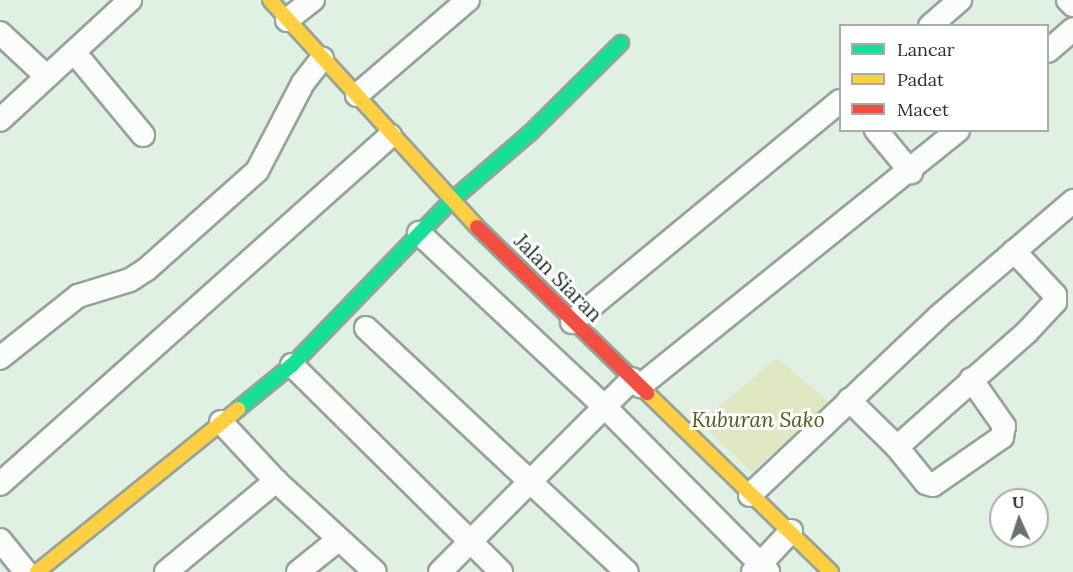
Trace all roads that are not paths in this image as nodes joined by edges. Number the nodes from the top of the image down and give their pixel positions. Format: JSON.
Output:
{"nodes":[{"id":1,"x":130,"y":0,"type":"edge"},
{"id":2,"x":270,"y":0,"type":"edge"},
{"id":3,"x":313,"y":0,"type":"edge"},
{"id":4,"x":468,"y":0,"type":"edge"},
{"id":5,"x":960,"y":0,"type":"edge"},
{"id":6,"x":1068,"y":0,"type":"edge"},
{"id":7,"x":1073,"y":5,"type":"edge"},
{"id":8,"x":287,"y":20,"type":"junction"},
{"id":9,"x":932,"y":24,"type":"edge"},
{"id":10,"x":1073,"y":29,"type":"edge"},
{"id":11,"x":0,"y":33,"type":"edge"},
{"id":12,"x":621,"y":44,"type":"dead end"},
{"id":13,"x":1049,"y":49,"type":"edge"},
{"id":14,"x":74,"y":52,"type":"junction"},
{"id":15,"x":322,"y":59,"type":"junction"},
{"id":16,"x":45,"y":75,"type":"junction"},
{"id":17,"x":357,"y":95,"type":"junction"},
{"id":18,"x":839,"y":102,"type":"edge"},
{"id":19,"x":0,"y":120,"type":"edge"},
{"id":20,"x":878,"y":132,"type":"edge"},
{"id":21,"x":956,"y":132,"type":"edge"},
{"id":22,"x":143,"y":135,"type":"dead end"},
{"id":23,"x":390,"y":136,"type":"junction"},
{"id":24,"x":912,"y":172,"type":"junction"},
{"id":25,"x":451,"y":201,"type":"junction"},
{"id":26,"x":1073,"y":201,"type":"edge"},
{"id":27,"x":419,"y":233,"type":"junction"},
{"id":28,"x":1014,"y":251,"type":"junction"},
{"id":29,"x":572,"y":322,"type":"junction"},
{"id":30,"x":366,"y":328,"type":"dead end"},
{"id":31,"x":0,"y":358,"type":"edge"},
{"id":32,"x":292,"y":365,"type":"junction"},
{"id":33,"x":971,"y":379,"type":"junction"},
{"id":34,"x":636,"y":382,"type":"junction"},
{"id":35,"x":849,"y":400,"type":"junction"},
{"id":36,"x":605,"y":407,"type":"junction"},
{"id":37,"x":221,"y":422,"type":"junction"},
{"id":38,"x":897,"y":447,"type":"junction"},
{"id":39,"x":276,"y":481,"type":"junction"},
{"id":40,"x":532,"y":481,"type":"junction"},
{"id":41,"x":0,"y":484,"type":"edge"},
{"id":42,"x":750,"y":495,"type":"junction"},
{"id":43,"x":792,"y":531,"type":"junction"},
{"id":44,"x":0,"y":540,"type":"edge"},
{"id":45,"x":338,"y":540,"type":"junction"},
{"id":46,"x":470,"y":542,"type":"junction"},
{"id":47,"x":761,"y":569,"type":"edge"},
{"id":48,"x":26,"y":572,"type":"edge"},
{"id":49,"x":37,"y":572,"type":"edge"},
{"id":50,"x":166,"y":572,"type":"edge"},
{"id":51,"x":298,"y":572,"type":"edge"},
{"id":52,"x":375,"y":572,"type":"edge"},
{"id":53,"x":440,"y":572,"type":"edge"},
{"id":54,"x":501,"y":572,"type":"edge"},
{"id":55,"x":627,"y":572,"type":"edge"},
{"id":56,"x":831,"y":572,"type":"edge"}],
"edges":[{"from":1,"to":14,"type":"street"},
{"from":2,"to":8,"type":"street","name":"Jalan Siaran"},
{"from":3,"to":8,"type":"street"},
{"from":4,"to":17,"type":"street"},
{"from":5,"to":9,"type":"street"},
{"from":6,"to":7,"type":"street"},
{"from":8,"to":15,"type":"street","name":"Jalan Siaran"},
{"from":10,"to":13,"type":"street"},
{"from":11,"to":16,"type":"street"},
{"from":12,"to":25,"type":"street"},
{"from":14,"to":16,"type":"street"},
{"from":14,"to":22,"type":"street"},
{"from":15,"to":17,"type":"street","name":"Jalan Siaran"},
{"from":15,"to":31,"type":"street"},
{"from":16,"to":19,"type":"street"},
{"from":17,"to":23,"type":"street","name":"Jalan Siaran"},
{"from":18,"to":29,"type":"street"},
{"from":20,"to":24,"type":"street"},
{"from":21,"to":24,"type":"street"},
{"from":23,"to":25,"type":"street","name":"Jalan Siaran"},
{"from":23,"to":41,"type":"street"},
{"from":24,"to":34,"type":"street"},
{"from":25,"to":27,"type":"street"},
{"from":25,"to":29,"type":"street","name":"Jalan Siaran"},
{"from":26,"to":28,"type":"street"},
{"from":27,"to":32,"type":"street"},
{"from":27,"to":36,"type":"street"},
{"from":28,"to":33,"type":"street"},
{"from":28,"to":35,"type":"street"},
{"from":29,"to":34,"type":"street","name":"Jalan Siaran"},
{"from":30,"to":40,"type":"street"},
{"from":32,"to":37,"type":"street"},
{"from":32,"to":46,"type":"street"},
{"from":33,"to":38,"type":"street"},
{"from":33,"to":38,"type":"street"},
{"from":34,"to":36,"type":"street"},
{"from":34,"to":42,"type":"street","name":"Jalan Siaran"},
{"from":35,"to":38,"type":"street"},
{"from":35,"to":42,"type":"street"},
{"from":36,"to":40,"type":"street"},
{"from":36,"to":47,"type":"street"},
{"from":37,"to":39,"type":"street"},
{"from":37,"to":49,"type":"street"},
{"from":39,"to":45,"type":"street"},
{"from":39,"to":50,"type":"street"},
{"from":40,"to":46,"type":"street"},
{"from":40,"to":55,"type":"street"},
{"from":42,"to":43,"type":"street","name":"Jalan Siaran"},
{"from":43,"to":47,"type":"street"},
{"from":43,"to":56,"type":"street","name":"Jalan Siaran"},
{"from":44,"to":48,"type":"street"},
{"from":45,"to":51,"type":"street"},
{"from":45,"to":52,"type":"street"},
{"from":46,"to":53,"type":"street"},
{"from":46,"to":54,"type":"street"}]}
